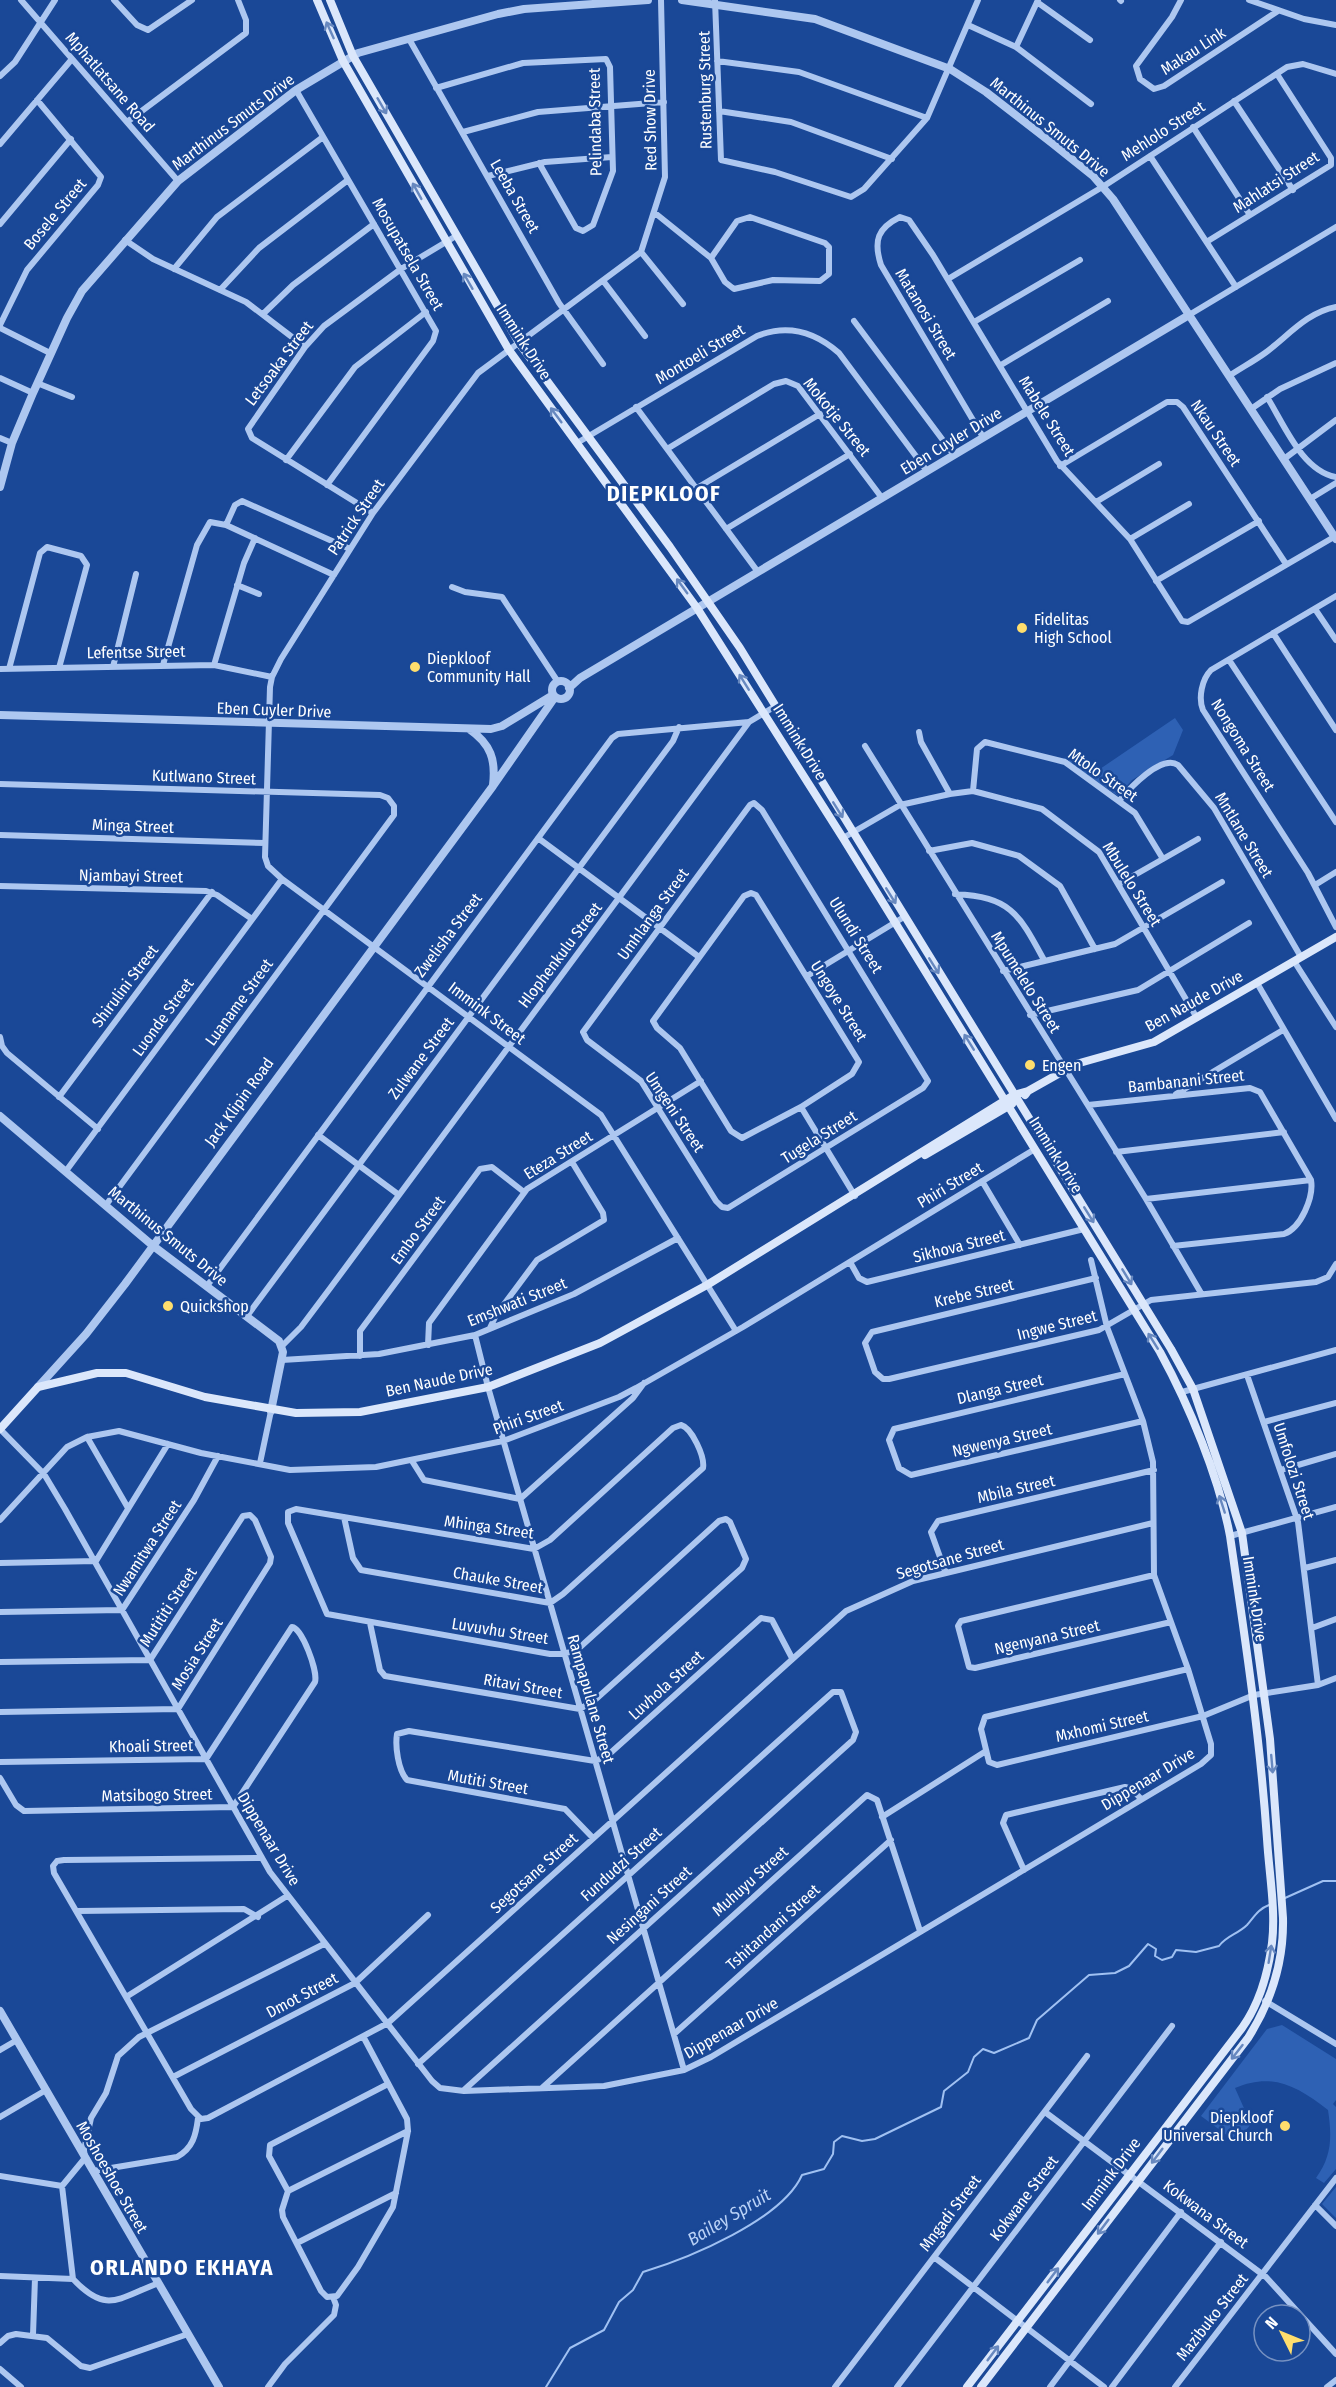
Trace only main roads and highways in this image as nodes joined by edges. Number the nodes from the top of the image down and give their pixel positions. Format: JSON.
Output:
{"nodes":[{"id":1,"x":317,"y":0,"type":"edge"},
{"id":2,"x":330,"y":0,"type":"edge"},
{"id":3,"x":1336,"y":937,"type":"edge"},
{"id":4,"x":1016,"y":1097,"type":"junction"},
{"id":5,"x":1007,"y":1103,"type":"junction"},
{"id":6,"x":38,"y":1387,"type":"joint"},
{"id":7,"x":0,"y":1429,"type":"edge"},
{"id":8,"x":1263,"y":2000,"type":"junction"},
{"id":9,"x":967,"y":2387,"type":"edge"},
{"id":10,"x":981,"y":2387,"type":"edge"}],
"edges":[{"from":5,"to":1,"type":"main road","name":"Immink Drive","one_way":true},
{"from":2,"to":4,"type":"main road","name":"Immink Drive","one_way":true},
{"from":3,"to":4,"type":"main road","name":"Ben Naude Drive"},
{"from":4,"to":5,"type":"main road","name":"Ben Naude Drive"},
{"from":4,"to":8,"type":"main road","name":"Immink Drive","one_way":true},
{"from":5,"to":6,"type":"main road","name":"Ben Naude Drive"},
{"from":8,"to":5,"type":"main road","name":"Immink Drive","one_way":true},
{"from":6,"to":7,"type":"main road","name":"Jack Klipin Road"},
{"from":9,"to":8,"type":"main road","name":"Immink Drive","one_way":true},
{"from":8,"to":10,"type":"main road","name":"Immink Drive","one_way":true}]}
